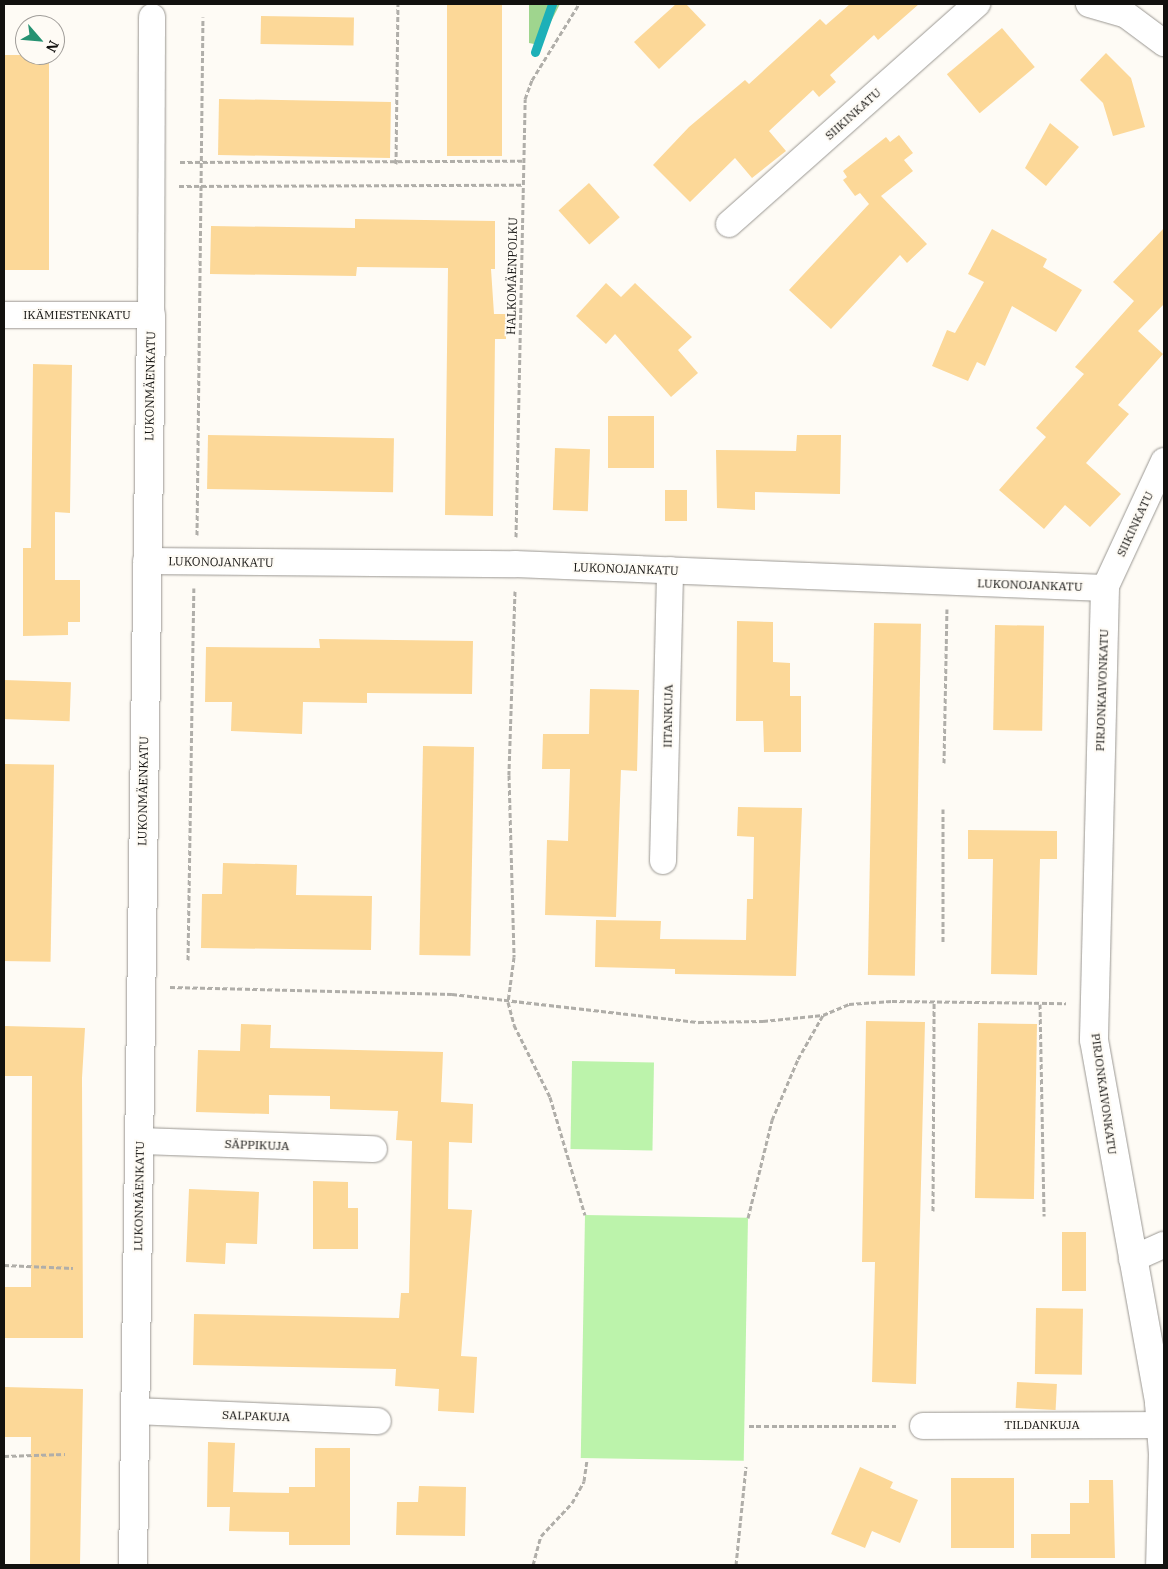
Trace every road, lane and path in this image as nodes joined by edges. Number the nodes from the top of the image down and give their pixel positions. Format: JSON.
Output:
{"nodes":[{"id":1,"x":398,"y":4,"type":"edge"},
{"id":2,"x":579,"y":4,"type":"edge"},
{"id":3,"x":977,"y":4,"type":"edge"},
{"id":4,"x":1090,"y":4,"type":"edge"},
{"id":5,"x":152,"y":17,"type":"dead end"},
{"id":6,"x":203,"y":18,"type":"dead end"},
{"id":7,"x":1164,"y":43,"type":"edge"},
{"id":8,"x":177,"y":162,"type":"dead end"},
{"id":9,"x":522,"y":162,"type":"junction"},
{"id":10,"x":201,"y":164,"type":"junction"},
{"id":11,"x":396,"y":164,"type":"junction"},
{"id":12,"x":522,"y":185,"type":"junction"},
{"id":13,"x":176,"y":186,"type":"dead end"},
{"id":14,"x":200,"y":187,"type":"junction"},
{"id":15,"x":729,"y":224,"type":"dead end"},
{"id":16,"x":4,"y":315,"type":"edge"},
{"id":17,"x":151,"y":315,"type":"junction"},
{"id":18,"x":1164,"y":461,"type":"edge"},
{"id":19,"x":146,"y":561,"type":"junction"},
{"id":20,"x":194,"y":562,"type":"junction"},
{"id":21,"x":516,"y":564,"type":"junction"},
{"id":22,"x":670,"y":570,"type":"junction"},
{"id":23,"x":1105,"y":588,"type":"junction"},
{"id":24,"x":947,"y":601,"type":"dead end"},
{"id":25,"x":944,"y":763,"type":"dead end"},
{"id":26,"x":943,"y":809,"type":"dead end"},
{"id":27,"x":663,"y":861,"type":"dead end"},
{"id":28,"x":943,"y":943,"type":"dead end"},
{"id":29,"x":188,"y":960,"type":"dead end"},
{"id":30,"x":166,"y":987,"type":"dead end"},
{"id":31,"x":508,"y":1002,"type":"junction"},
{"id":32,"x":934,"y":1002,"type":"junction"},
{"id":33,"x":1068,"y":1003,"type":"dead end"},
{"id":34,"x":1040,"y":1004,"type":"junction"},
{"id":35,"x":824,"y":1014,"type":"junction"},
{"id":36,"x":140,"y":1141,"type":"junction"},
{"id":37,"x":374,"y":1149,"type":"dead end"},
{"id":38,"x":933,"y":1211,"type":"dead end"},
{"id":39,"x":585,"y":1215,"type":"dead end"},
{"id":40,"x":1044,"y":1216,"type":"dead end"},
{"id":41,"x":748,"y":1218,"type":"dead end"},
{"id":42,"x":1164,"y":1245,"type":"edge"},
{"id":43,"x":1132,"y":1260,"type":"junction"},
{"id":44,"x":4,"y":1265,"type":"edge"},
{"id":45,"x":73,"y":1268,"type":"dead end"},
{"id":46,"x":135,"y":1410,"type":"junction"},
{"id":47,"x":378,"y":1421,"type":"dead end"},
{"id":48,"x":1162,"y":1424,"type":"junction"},
{"id":49,"x":749,"y":1426,"type":"dead end"},
{"id":50,"x":923,"y":1426,"type":"joint"},
{"id":51,"x":65,"y":1454,"type":"dead end"},
{"id":52,"x":4,"y":1456,"type":"edge"},
{"id":53,"x":587,"y":1459,"type":"dead end"},
{"id":54,"x":746,"y":1467,"type":"dead end"},
{"id":55,"x":133,"y":1565,"type":"edge"},
{"id":56,"x":533,"y":1565,"type":"edge"},
{"id":57,"x":736,"y":1565,"type":"edge"},
{"id":58,"x":1160,"y":1565,"type":"edge"}],
"edges":[{"from":1,"to":11,"type":"path"},
{"from":2,"to":9,"type":"path","name":"HALKOMÄENPOLKU"},
{"from":3,"to":15,"type":"street","name":"SIIKINKATU"},
{"from":4,"to":7,"type":"street"},
{"from":5,"to":17,"type":"street","name":"LUKONMÄENKATU"},
{"from":6,"to":10,"type":"path"},
{"from":8,"to":10,"type":"path"},
{"from":9,"to":11,"type":"path"},
{"from":9,"to":12,"type":"path","name":"HALKOMÄENPOLKU"},
{"from":10,"to":11,"type":"path"},
{"from":10,"to":14,"type":"path"},
{"from":12,"to":14,"type":"path"},
{"from":12,"to":21,"type":"path","name":"HALKOMÄENPOLKU"},
{"from":13,"to":14,"type":"path"},
{"from":14,"to":20,"type":"path"},
{"from":16,"to":17,"type":"street","name":"IKÄMIESTENKATU"},
{"from":17,"to":19,"type":"street","name":"LUKONMÄENKATU"},
{"from":18,"to":23,"type":"street","name":"SIIKINKATU"},
{"from":19,"to":20,"type":"street","name":"LUKONOJANKATU"},
{"from":19,"to":36,"type":"street","name":"LUKONMÄENKATU"},
{"from":20,"to":21,"type":"street","name":"LUKONOJANKATU"},
{"from":20,"to":29,"type":"path"},
{"from":21,"to":22,"type":"street","name":"LUKONOJANKATU"},
{"from":21,"to":31,"type":"path","name":"HALKOMÄENPOLKU"},
{"from":22,"to":23,"type":"street","name":"LUKONOJANKATU"},
{"from":22,"to":27,"type":"street","name":"IITANKUJA"},
{"from":23,"to":43,"type":"street","name":"PIRJONKAIVONKATU"},
{"from":24,"to":25,"type":"path"},
{"from":26,"to":28,"type":"path"},
{"from":30,"to":31,"type":"path"},
{"from":31,"to":35,"type":"path"},
{"from":31,"to":39,"type":"path"},
{"from":32,"to":34,"type":"path"},
{"from":32,"to":35,"type":"path"},
{"from":32,"to":38,"type":"path"},
{"from":33,"to":34,"type":"path"},
{"from":34,"to":40,"type":"path"},
{"from":35,"to":41,"type":"path"},
{"from":36,"to":37,"type":"street","name":"SÄPPIKUJA"},
{"from":36,"to":46,"type":"street","name":"LUKONMÄENKATU"},
{"from":42,"to":43,"type":"street"},
{"from":43,"to":48,"type":"street","name":"PIRJONKAIVONKATU"},
{"from":44,"to":45,"type":"path"},
{"from":46,"to":47,"type":"street","name":"SALPAKUJA"},
{"from":46,"to":55,"type":"street","name":"LUKONMÄENKATU"},
{"from":48,"to":50,"type":"street","name":"TILDANKUJA"},
{"from":48,"to":58,"type":"street","name":"PIRJONKAIVONKATU"},
{"from":49,"to":50,"type":"path"},
{"from":51,"to":52,"type":"path"},
{"from":53,"to":56,"type":"path"},
{"from":54,"to":57,"type":"path"}]}
